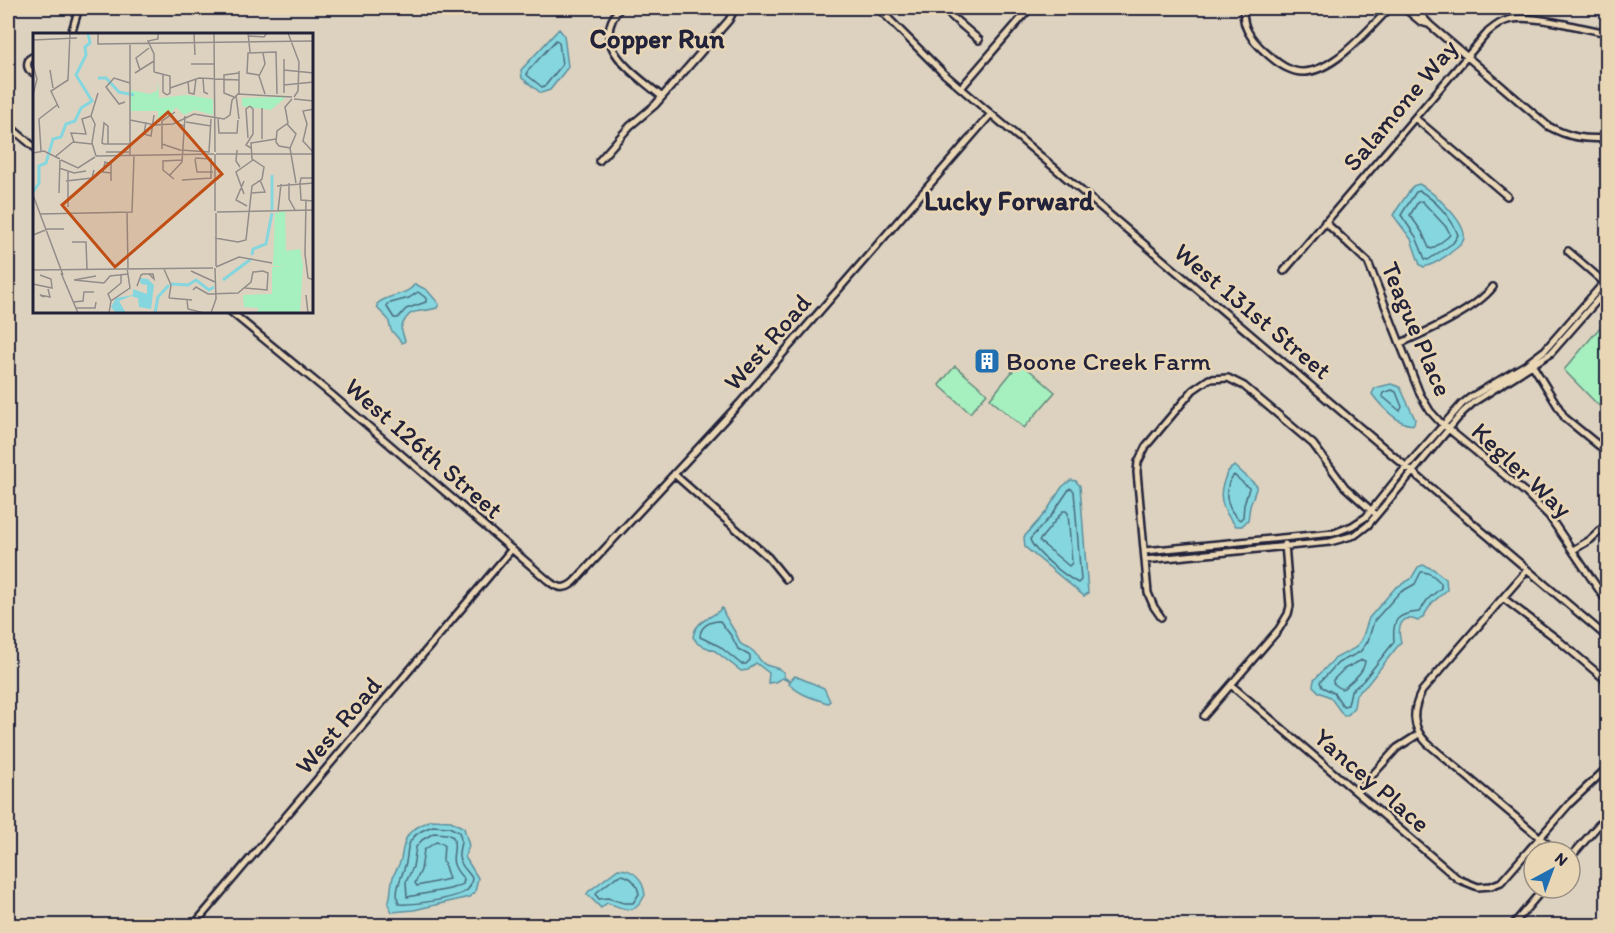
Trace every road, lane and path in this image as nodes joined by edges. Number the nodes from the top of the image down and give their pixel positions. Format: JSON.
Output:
{"nodes":[{"id":1,"x":79,"y":8,"type":"edge"},
{"id":2,"x":620,"y":8,"type":"edge"},
{"id":3,"x":735,"y":8,"type":"edge"},
{"id":4,"x":878,"y":8,"type":"edge"},
{"id":5,"x":942,"y":8,"type":"edge"},
{"id":6,"x":1030,"y":8,"type":"edge"},
{"id":7,"x":1244,"y":8,"type":"edge"},
{"id":8,"x":1390,"y":8,"type":"edge"},
{"id":9,"x":1404,"y":8,"type":"edge"},
{"id":10,"x":1414,"y":8,"type":"edge"},
{"id":11,"x":1430,"y":25,"type":"junction"},
{"id":12,"x":71,"y":33,"type":"edge"},
{"id":13,"x":1608,"y":33,"type":"edge"},
{"id":14,"x":979,"y":40,"type":"dead end"},
{"id":15,"x":33,"y":56,"type":"edge"},
{"id":16,"x":1466,"y":57,"type":"junction"},
{"id":17,"x":33,"y":72,"type":"edge"},
{"id":18,"x":961,"y":88,"type":"junction"},
{"id":19,"x":662,"y":97,"type":"junction"},
{"id":20,"x":991,"y":114,"type":"junction"},
{"id":21,"x":1415,"y":118,"type":"junction"},
{"id":22,"x":1608,"y":124,"type":"edge"},
{"id":23,"x":8,"y":125,"type":"edge"},
{"id":24,"x":1606,"y":138,"type":"edge"},
{"id":25,"x":33,"y":146,"type":"edge"},
{"id":26,"x":600,"y":160,"type":"dead end"},
{"id":27,"x":1608,"y":166,"type":"edge"},
{"id":28,"x":1507,"y":196,"type":"dead end"},
{"id":29,"x":1325,"y":222,"type":"junction"},
{"id":30,"x":1568,"y":251,"type":"dead end"},
{"id":31,"x":1284,"y":271,"type":"dead end"},
{"id":32,"x":1607,"y":283,"type":"edge"},
{"id":33,"x":1493,"y":287,"type":"dead end"},
{"id":34,"x":233,"y":314,"type":"edge"},
{"id":35,"x":1401,"y":343,"type":"junction"},
{"id":36,"x":1532,"y":364,"type":"junction"},
{"id":37,"x":1446,"y":428,"type":"junction"},
{"id":38,"x":1608,"y":453,"type":"edge"},
{"id":39,"x":1406,"y":467,"type":"junction"},
{"id":40,"x":1413,"y":472,"type":"junction"},
{"id":41,"x":674,"y":474,"type":"junction"},
{"id":42,"x":1371,"y":510,"type":"junction"},
{"id":43,"x":1377,"y":515,"type":"junction"},
{"id":44,"x":1608,"y":523,"type":"edge"},
{"id":45,"x":1286,"y":538,"type":"junction"},
{"id":46,"x":1286,"y":546,"type":"junction"},
{"id":47,"x":512,"y":549,"type":"junction"},
{"id":48,"x":1573,"y":550,"type":"junction"},
{"id":49,"x":1145,"y":551,"type":"junction"},
{"id":50,"x":1145,"y":560,"type":"junction"},
{"id":51,"x":1527,"y":570,"type":"junction"},
{"id":52,"x":786,"y":579,"type":"dead end"},
{"id":53,"x":564,"y":588,"type":"joint"},
{"id":54,"x":1503,"y":598,"type":"junction"},
{"id":55,"x":1608,"y":603,"type":"edge"},
{"id":56,"x":1161,"y":617,"type":"dead end"},
{"id":57,"x":1608,"y":638,"type":"edge"},
{"id":58,"x":1608,"y":681,"type":"edge"},
{"id":59,"x":1231,"y":685,"type":"junction"},
{"id":60,"x":1204,"y":716,"type":"dead end"},
{"id":61,"x":1419,"y":734,"type":"junction"},
{"id":62,"x":1608,"y":767,"type":"edge"},
{"id":63,"x":1357,"y":792,"type":"junction"},
{"id":64,"x":1608,"y":814,"type":"edge"},
{"id":65,"x":1539,"y":837,"type":"junction"},
{"id":66,"x":1543,"y":840,"type":"edge"},
{"id":67,"x":1582,"y":844,"type":"edge"},
{"id":68,"x":1534,"y":900,"type":"edge"},
{"id":69,"x":192,"y":926,"type":"edge"},
{"id":70,"x":1512,"y":926,"type":"edge"}],
"edges":[{"from":1,"to":12,"type":"street"},
{"from":2,"to":19,"type":"street"},
{"from":3,"to":19,"type":"street"},
{"from":4,"to":18,"type":"street","name":"West 131st Street"},
{"from":5,"to":14,"type":"street"},
{"from":6,"to":18,"type":"street"},
{"from":7,"to":8,"type":"street"},
{"from":9,"to":11,"type":"street"},
{"from":10,"to":11,"type":"street"},
{"from":11,"to":16,"type":"street"},
{"from":13,"to":16,"type":"street","name":"Salamone Way"},
{"from":15,"to":17,"type":"street"},
{"from":16,"to":21,"type":"street","name":"Salamone Way"},
{"from":16,"to":24,"type":"street"},
{"from":18,"to":20,"type":"street","name":"West 131st Street"},
{"from":19,"to":26,"type":"street"},
{"from":20,"to":39,"type":"street","name":"West 131st Street"},
{"from":20,"to":41,"type":"street","name":"West Road"},
{"from":21,"to":28,"type":"street"},
{"from":21,"to":29,"type":"street","name":"Salamone Way"},
{"from":22,"to":24,"type":"street"},
{"from":23,"to":25,"type":"street"},
{"from":24,"to":27,"type":"street"},
{"from":29,"to":31,"type":"street","name":"Salamone Way"},
{"from":29,"to":35,"type":"street","name":"Teague Place"},
{"from":30,"to":32,"type":"street"},
{"from":32,"to":36,"type":"street"},
{"from":33,"to":35,"type":"street"},
{"from":34,"to":47,"type":"street","name":"West 126th Street"},
{"from":35,"to":37,"type":"street","name":"Teague Place"},
{"from":36,"to":37,"type":"street"},
{"from":36,"to":38,"type":"street"},
{"from":37,"to":39,"type":"street"},
{"from":37,"to":40,"type":"street"},
{"from":37,"to":48,"type":"street","name":"Kegler Way"},
{"from":39,"to":40,"type":"street","name":"West 131st Street"},
{"from":39,"to":42,"type":"street"},
{"from":40,"to":43,"type":"street"},
{"from":40,"to":51,"type":"street","name":"West 131st Street"},
{"from":41,"to":52,"type":"street"},
{"from":41,"to":53,"type":"street","name":"West Road"},
{"from":42,"to":43,"type":"street"},
{"from":42,"to":45,"type":"street"},
{"from":42,"to":49,"type":"street"},
{"from":43,"to":46,"type":"street"},
{"from":44,"to":48,"type":"street"},
{"from":45,"to":46,"type":"street"},
{"from":45,"to":49,"type":"street"},
{"from":46,"to":50,"type":"street"},
{"from":46,"to":59,"type":"street"},
{"from":47,"to":53,"type":"street","name":"West 126th Street"},
{"from":47,"to":69,"type":"street","name":"West Road"},
{"from":48,"to":55,"type":"street","name":"Kegler Way"},
{"from":49,"to":50,"type":"street"},
{"from":50,"to":56,"type":"street"},
{"from":51,"to":54,"type":"street"},
{"from":51,"to":57,"type":"street","name":"West 131st Street"},
{"from":54,"to":58,"type":"street"},
{"from":54,"to":61,"type":"street"},
{"from":59,"to":60,"type":"street"},
{"from":59,"to":63,"type":"street","name":"Yancey Place"},
{"from":61,"to":63,"type":"street"},
{"from":61,"to":65,"type":"street"},
{"from":62,"to":65,"type":"street"},
{"from":63,"to":65,"type":"street","name":"Yancey Place"},
{"from":64,"to":67,"type":"street"},
{"from":65,"to":66,"type":"street"},
{"from":68,"to":70,"type":"street"}]}
